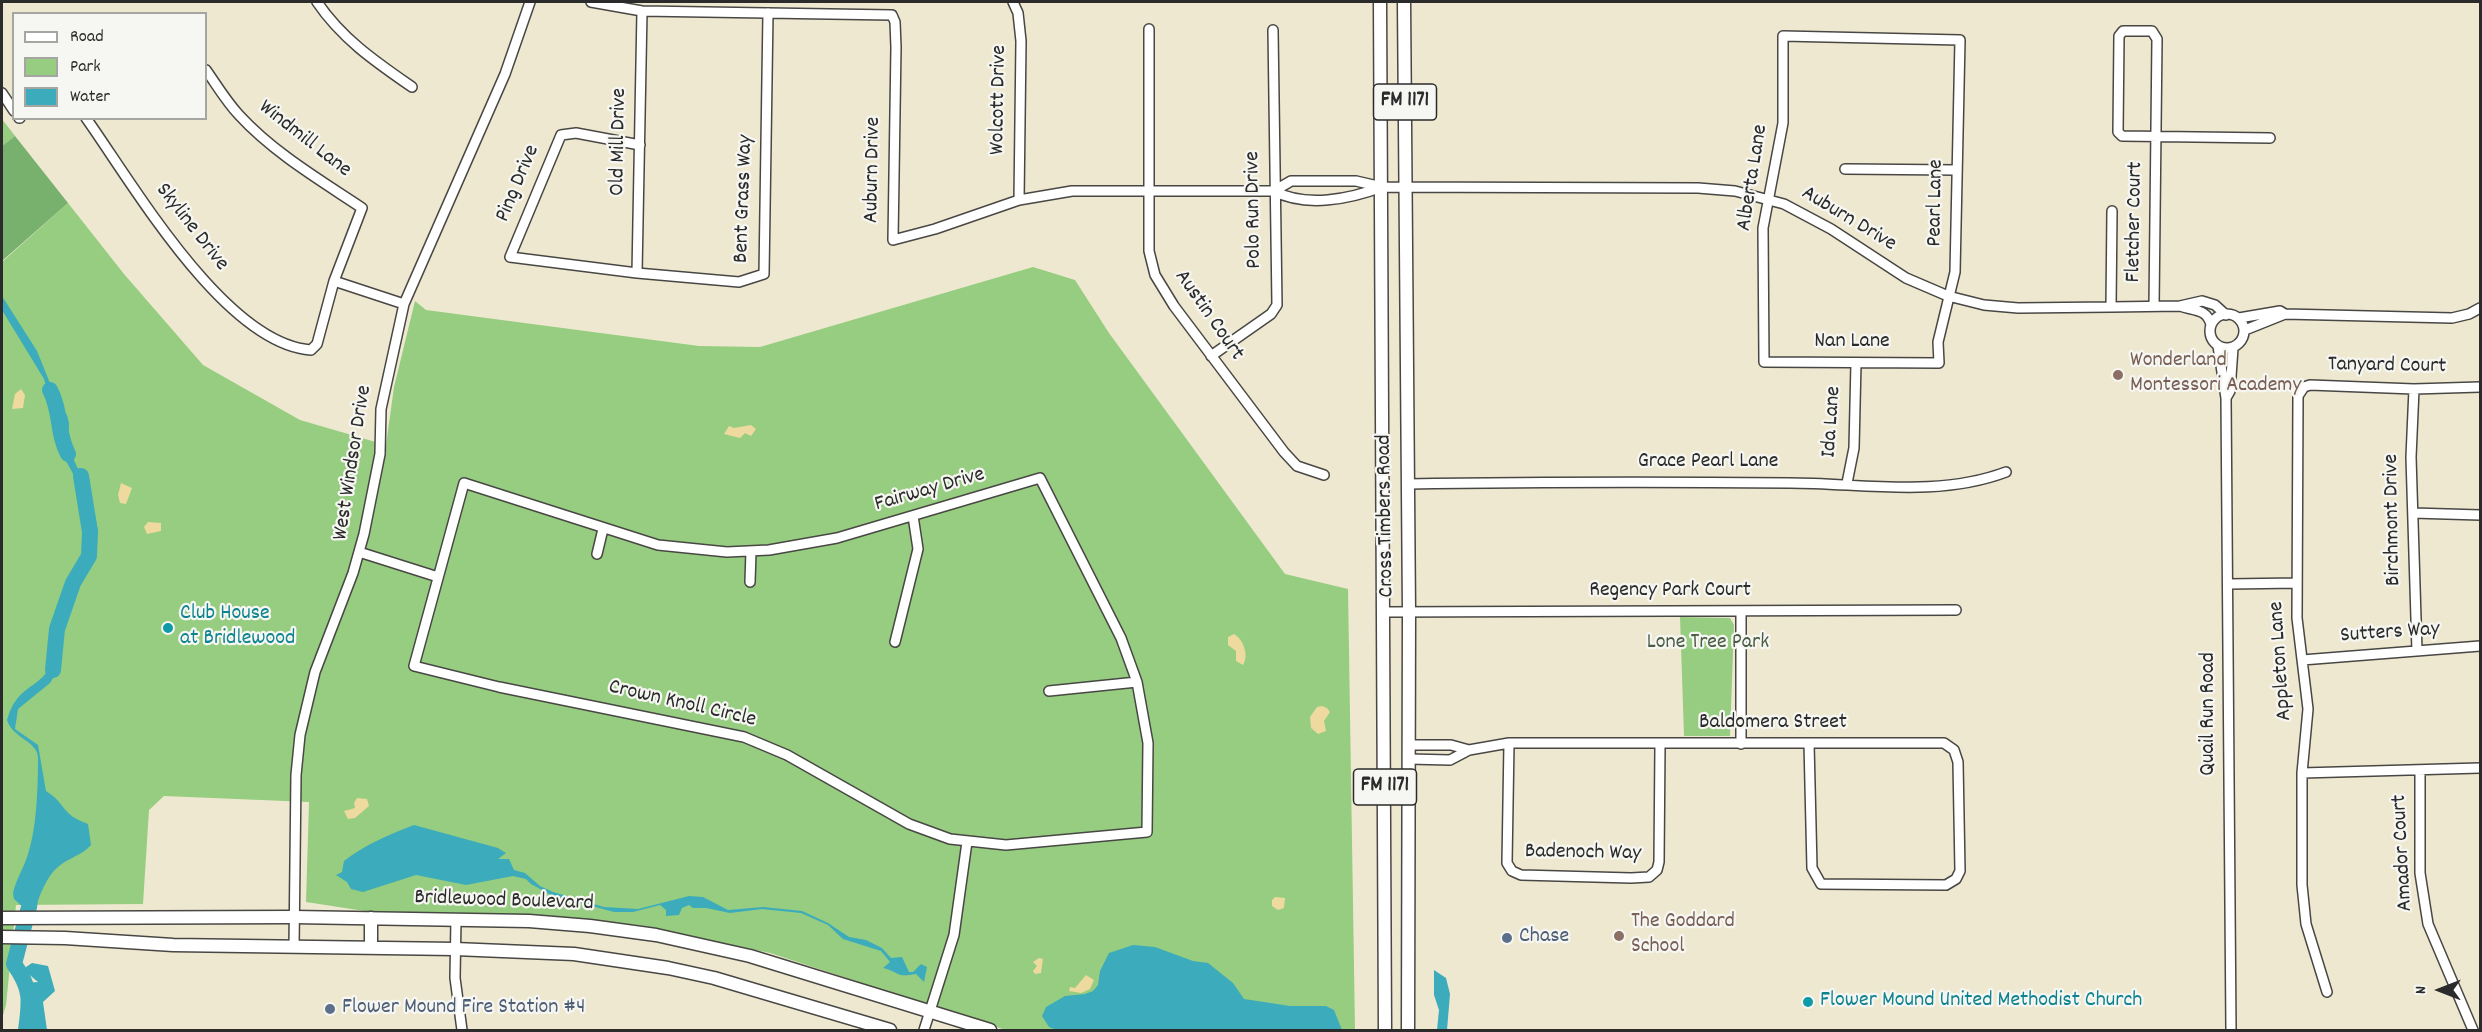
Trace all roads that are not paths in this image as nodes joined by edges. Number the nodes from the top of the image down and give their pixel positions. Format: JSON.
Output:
{"nodes":[{"id":1,"x":317,"y":2,"type":"edge"},
{"id":2,"x":530,"y":2,"type":"edge"},
{"id":3,"x":591,"y":2,"type":"edge"},
{"id":4,"x":1013,"y":2,"type":"edge"},
{"id":5,"x":1380,"y":2,"type":"edge"},
{"id":6,"x":1404,"y":2,"type":"edge"},
{"id":7,"x":642,"y":11,"type":"junction"},
{"id":8,"x":768,"y":13,"type":"junction"},
{"id":9,"x":1149,"y":29,"type":"dead end"},
{"id":10,"x":1273,"y":30,"type":"dead end"},
{"id":11,"x":1960,"y":40,"type":"joint"},
{"id":12,"x":207,"y":71,"type":"edge"},
{"id":13,"x":412,"y":87,"type":"dead end"},
{"id":14,"x":2,"y":93,"type":"edge"},
{"id":15,"x":12,"y":108,"type":"edge"},
{"id":16,"x":87,"y":120,"type":"edge"},
{"id":17,"x":2157,"y":138,"type":"junction"},
{"id":18,"x":2270,"y":138,"type":"dead end"},
{"id":19,"x":640,"y":145,"type":"junction"},
{"id":20,"x":1845,"y":169,"type":"dead end"},
{"id":21,"x":1957,"y":170,"type":"junction"},
{"id":22,"x":1382,"y":187,"type":"junction"},
{"id":23,"x":1406,"y":187,"type":"junction"},
{"id":24,"x":1148,"y":190,"type":"junction"},
{"id":25,"x":1274,"y":191,"type":"junction"},
{"id":26,"x":1768,"y":199,"type":"junction"},
{"id":27,"x":1019,"y":200,"type":"junction"},
{"id":28,"x":362,"y":208,"type":"joint"},
{"id":29,"x":2112,"y":211,"type":"dead end"},
{"id":30,"x":510,"y":257,"type":"joint"},
{"id":31,"x":637,"y":273,"type":"junction"},
{"id":32,"x":334,"y":281,"type":"junction"},
{"id":33,"x":1948,"y":296,"type":"junction"},
{"id":34,"x":404,"y":304,"type":"junction"},
{"id":35,"x":2154,"y":306,"type":"junction"},
{"id":36,"x":2180,"y":306,"type":"junction"},
{"id":37,"x":2111,"y":307,"type":"junction"},
{"id":38,"x":2481,"y":308,"type":"edge"},
{"id":39,"x":2285,"y":314,"type":"junction"},
{"id":40,"x":2226,"y":315,"type":"junction"},
{"id":41,"x":2239,"y":318,"type":"junction"},
{"id":42,"x":2211,"y":325,"type":"junction"},
{"id":43,"x":2245,"y":330,"type":"junction"},
{"id":44,"x":2218,"y":346,"type":"junction"},
{"id":45,"x":2233,"y":348,"type":"junction"},
{"id":46,"x":1211,"y":356,"type":"junction"},
{"id":47,"x":1764,"y":362,"type":"joint"},
{"id":48,"x":1856,"y":363,"type":"junction"},
{"id":49,"x":1940,"y":363,"type":"joint"},
{"id":50,"x":2481,"y":387,"type":"edge"},
{"id":51,"x":2414,"y":388,"type":"junction"},
{"id":52,"x":2298,"y":396,"type":"joint"},
{"id":53,"x":2226,"y":398,"type":"junction"},
{"id":54,"x":2006,"y":472,"type":"dead end"},
{"id":55,"x":1324,"y":475,"type":"dead end"},
{"id":56,"x":464,"y":483,"type":"joint"},
{"id":57,"x":1847,"y":483,"type":"junction"},
{"id":58,"x":1408,"y":484,"type":"junction"},
{"id":59,"x":2413,"y":513,"type":"junction"},
{"id":60,"x":2481,"y":515,"type":"edge"},
{"id":61,"x":914,"y":516,"type":"junction"},
{"id":62,"x":603,"y":529,"type":"junction"},
{"id":63,"x":751,"y":551,"type":"junction"},
{"id":64,"x":359,"y":552,"type":"junction"},
{"id":65,"x":597,"y":554,"type":"dead end"},
{"id":66,"x":438,"y":577,"type":"junction"},
{"id":67,"x":750,"y":582,"type":"dead end"},
{"id":68,"x":2297,"y":583,"type":"junction"},
{"id":69,"x":2229,"y":584,"type":"junction"},
{"id":70,"x":1956,"y":610,"type":"dead end"},
{"id":71,"x":1740,"y":611,"type":"junction"},
{"id":72,"x":1385,"y":612,"type":"junction"},
{"id":73,"x":1409,"y":612,"type":"junction"},
{"id":74,"x":895,"y":642,"type":"dead end"},
{"id":75,"x":2481,"y":646,"type":"edge"},
{"id":76,"x":2417,"y":651,"type":"junction"},
{"id":77,"x":2302,"y":660,"type":"junction"},
{"id":78,"x":1137,"y":682,"type":"junction"},
{"id":79,"x":1049,"y":691,"type":"dead end"},
{"id":80,"x":1509,"y":743,"type":"junction"},
{"id":81,"x":1809,"y":743,"type":"junction"},
{"id":82,"x":1741,"y":744,"type":"junction"},
{"id":83,"x":1409,"y":745,"type":"junction"},
{"id":84,"x":1660,"y":745,"type":"junction"},
{"id":85,"x":1469,"y":750,"type":"junction"},
{"id":86,"x":1409,"y":759,"type":"junction"},
{"id":87,"x":2481,"y":768,"type":"edge"},
{"id":88,"x":2420,"y":771,"type":"junction"},
{"id":89,"x":2302,"y":773,"type":"junction"},
{"id":90,"x":1148,"y":832,"type":"joint"},
{"id":91,"x":967,"y":843,"type":"junction"},
{"id":92,"x":294,"y":917,"type":"junction"},
{"id":93,"x":2,"y":918,"type":"edge"},
{"id":94,"x":371,"y":918,"type":"junction"},
{"id":95,"x":456,"y":919,"type":"junction"},
{"id":96,"x":2,"y":937,"type":"edge"},
{"id":97,"x":294,"y":947,"type":"junction"},
{"id":98,"x":371,"y":948,"type":"junction"},
{"id":99,"x":454,"y":949,"type":"junction"},
{"id":100,"x":2327,"y":992,"type":"dead end"},
{"id":101,"x":930,"y":1011,"type":"junction"},
{"id":102,"x":462,"y":1030,"type":"edge"},
{"id":103,"x":890,"y":1030,"type":"edge"},
{"id":104,"x":924,"y":1030,"type":"edge"},
{"id":105,"x":990,"y":1030,"type":"edge"},
{"id":106,"x":1384,"y":1030,"type":"edge"},
{"id":107,"x":1408,"y":1030,"type":"edge"},
{"id":108,"x":2231,"y":1030,"type":"edge"},
{"id":109,"x":2473,"y":1030,"type":"edge"}],
"edges":[{"from":1,"to":13,"type":"street"},
{"from":2,"to":34,"type":"street","name":"West Windsor Drive"},
{"from":3,"to":7,"type":"street","name":"Auburn Drive"},
{"from":4,"to":27,"type":"street","name":"Wolcott Drive"},
{"from":5,"to":22,"type":"main road","name":"Cross Timbers Road","number":"FM 1171"},
{"from":6,"to":23,"type":"main road","name":"Cross Timbers Road","number":"FM 1171"},
{"from":7,"to":8,"type":"street","name":"Auburn Drive"},
{"from":7,"to":19,"type":"street","name":"Old Mill Drive"},
{"from":8,"to":27,"type":"street","name":"Auburn Drive"},
{"from":8,"to":31,"type":"street","name":"Bent Grass Way"},
{"from":9,"to":24,"type":"street","name":"Austin Court"},
{"from":10,"to":25,"type":"street","name":"Polo Run Drive"},
{"from":11,"to":21,"type":"street","name":"Pearl Lane"},
{"from":11,"to":26,"type":"street","name":"Alberta Lane"},
{"from":12,"to":28,"type":"street","name":"Windmill Lane"},
{"from":14,"to":15,"type":"street"},
{"from":16,"to":32,"type":"street","name":"Skyline Drive"},
{"from":17,"to":17,"type":"street","name":"Fletcher Court"},
{"from":17,"to":18,"type":"street"},
{"from":17,"to":35,"type":"street","name":"Fletcher Court"},
{"from":19,"to":30,"type":"street","name":"Ping Drive"},
{"from":19,"to":31,"type":"street","name":"Old Mill Drive"},
{"from":20,"to":21,"type":"street"},
{"from":21,"to":33,"type":"street","name":"Pearl Lane"},
{"from":22,"to":23,"type":"street","name":"Auburn Drive"},
{"from":22,"to":25,"type":"street","name":"Auburn Drive"},
{"from":22,"to":25,"type":"street","name":"Auburn Drive"},
{"from":22,"to":72,"type":"main road","name":"Cross Timbers Road","number":"FM 1171"},
{"from":23,"to":26,"type":"street","name":"Auburn Drive"},
{"from":23,"to":58,"type":"main road","name":"Cross Timbers Road","number":"FM 1171"},
{"from":24,"to":25,"type":"street","name":"Auburn Drive"},
{"from":24,"to":27,"type":"street","name":"Auburn Drive"},
{"from":24,"to":46,"type":"street","name":"Austin Court"},
{"from":25,"to":46,"type":"street","name":"Polo Run Drive"},
{"from":26,"to":33,"type":"street","name":"Auburn Drive"},
{"from":26,"to":47,"type":"street","name":"Alberta Lane"},
{"from":28,"to":32,"type":"street","name":"Skyline Drive"},
{"from":29,"to":37,"type":"street"},
{"from":30,"to":31,"type":"street","name":"Bent Grass Way"},
{"from":32,"to":34,"type":"street"},
{"from":33,"to":37,"type":"street","name":"Auburn Drive"},
{"from":33,"to":49,"type":"street","name":"Pearl Lane"},
{"from":34,"to":64,"type":"street","name":"West Windsor Drive"},
{"from":35,"to":36,"type":"street","name":"Auburn Drive"},
{"from":35,"to":37,"type":"street","name":"Auburn Drive"},
{"from":36,"to":40,"type":"street","name":"Auburn Drive"},
{"from":36,"to":42,"type":"street","name":"Auburn Drive"},
{"from":38,"to":39,"type":"street"},
{"from":39,"to":41,"type":"street"},
{"from":39,"to":43,"type":"street"},
{"from":40,"to":41,"type":"street"},
{"from":40,"to":42,"type":"street"},
{"from":41,"to":43,"type":"street"},
{"from":42,"to":44,"type":"street"},
{"from":43,"to":45,"type":"street"},
{"from":44,"to":45,"type":"street"},
{"from":44,"to":53,"type":"street","name":"Quail Run Road"},
{"from":45,"to":53,"type":"street","name":"Quail Run Road"},
{"from":46,"to":55,"type":"street","name":"Austin Court"},
{"from":47,"to":48,"type":"street","name":"Nan Lane"},
{"from":48,"to":49,"type":"street","name":"Nan Lane"},
{"from":48,"to":57,"type":"street","name":"Ida Lane"},
{"from":50,"to":51,"type":"street","name":"Tanyard Court"},
{"from":51,"to":52,"type":"street","name":"Tanyard Court"},
{"from":51,"to":59,"type":"street","name":"Birchmont Drive"},
{"from":52,"to":68,"type":"street","name":"Appleton Lane"},
{"from":53,"to":69,"type":"street","name":"Quail Run Road"},
{"from":54,"to":57,"type":"street","name":"Grace Pearl Lane"},
{"from":56,"to":62,"type":"street","name":"Fairway Drive"},
{"from":56,"to":66,"type":"street","name":"Crown Knoll Circle"},
{"from":57,"to":58,"type":"street","name":"Grace Pearl Lane"},
{"from":58,"to":73,"type":"main road","name":"Cross Timbers Road","number":"FM 1171"},
{"from":59,"to":60,"type":"street"},
{"from":59,"to":76,"type":"street","name":"Birchmont Drive"},
{"from":61,"to":63,"type":"street","name":"Fairway Drive"},
{"from":61,"to":74,"type":"street"},
{"from":61,"to":78,"type":"street","name":"Fairway Drive"},
{"from":62,"to":63,"type":"street","name":"Fairway Drive"},
{"from":62,"to":65,"type":"street"},
{"from":63,"to":67,"type":"street"},
{"from":64,"to":66,"type":"street"},
{"from":64,"to":92,"type":"street","name":"West Windsor Drive"},
{"from":66,"to":91,"type":"street","name":"Crown Knoll Circle"},
{"from":68,"to":69,"type":"street"},
{"from":68,"to":77,"type":"street","name":"Appleton Lane"},
{"from":69,"to":108,"type":"street","name":"Quail Run Road"},
{"from":70,"to":71,"type":"street","name":"Regency Park Court"},
{"from":71,"to":73,"type":"street","name":"Regency Park Court"},
{"from":71,"to":82,"type":"street"},
{"from":72,"to":73,"type":"street","name":"Regency Park Court"},
{"from":72,"to":106,"type":"main road","name":"Cross Timbers Road","number":"FM 1171"},
{"from":73,"to":83,"type":"main road","name":"Cross Timbers Road","number":"FM 1171"},
{"from":75,"to":76,"type":"street","name":"Sutters Way"},
{"from":76,"to":77,"type":"street","name":"Sutters Way"},
{"from":77,"to":89,"type":"street","name":"Appleton Lane"},
{"from":78,"to":79,"type":"street"},
{"from":78,"to":90,"type":"street","name":"Fairway Drive"},
{"from":80,"to":84,"type":"street","name":"Baldomera Street"},
{"from":80,"to":84,"type":"street","name":"Badenoch Way"},
{"from":80,"to":85,"type":"street","name":"Baldomera Street"},
{"from":81,"to":81,"type":"street","name":"Baldomera Street"},
{"from":81,"to":82,"type":"street","name":"Baldomera Street"},
{"from":82,"to":84,"type":"street","name":"Baldomera Street"},
{"from":83,"to":85,"type":"street","name":"Baldomera Street"},
{"from":83,"to":86,"type":"main road","name":"Cross Timbers Road","number":"FM 1171"},
{"from":85,"to":86,"type":"street","name":"Baldomera Street"},
{"from":86,"to":107,"type":"main road","name":"Cross Timbers Road","number":"FM 1171"},
{"from":87,"to":88,"type":"street"},
{"from":88,"to":89,"type":"street"},
{"from":88,"to":109,"type":"street","name":"Amador Court"},
{"from":89,"to":100,"type":"street","name":"Appleton Lane"},
{"from":90,"to":91,"type":"street","name":"Crown Knoll Circle"},
{"from":91,"to":101,"type":"street"},
{"from":92,"to":93,"type":"main road","name":"Bridlewood Boulevard"},
{"from":92,"to":94,"type":"main road","name":"Bridlewood Boulevard"},
{"from":92,"to":97,"type":"street","name":"West Windsor Drive"},
{"from":94,"to":95,"type":"main road","name":"Bridlewood Boulevard"},
{"from":94,"to":98,"type":"main road"},
{"from":95,"to":99,"type":"street"},
{"from":95,"to":101,"type":"main road","name":"Bridlewood Boulevard"},
{"from":96,"to":97,"type":"main road"},
{"from":97,"to":98,"type":"main road"},
{"from":98,"to":99,"type":"main road"},
{"from":99,"to":102,"type":"street"},
{"from":99,"to":103,"type":"main road"},
{"from":101,"to":104,"type":"street"},
{"from":101,"to":105,"type":"main road","name":"Bridlewood Boulevard"}]}
